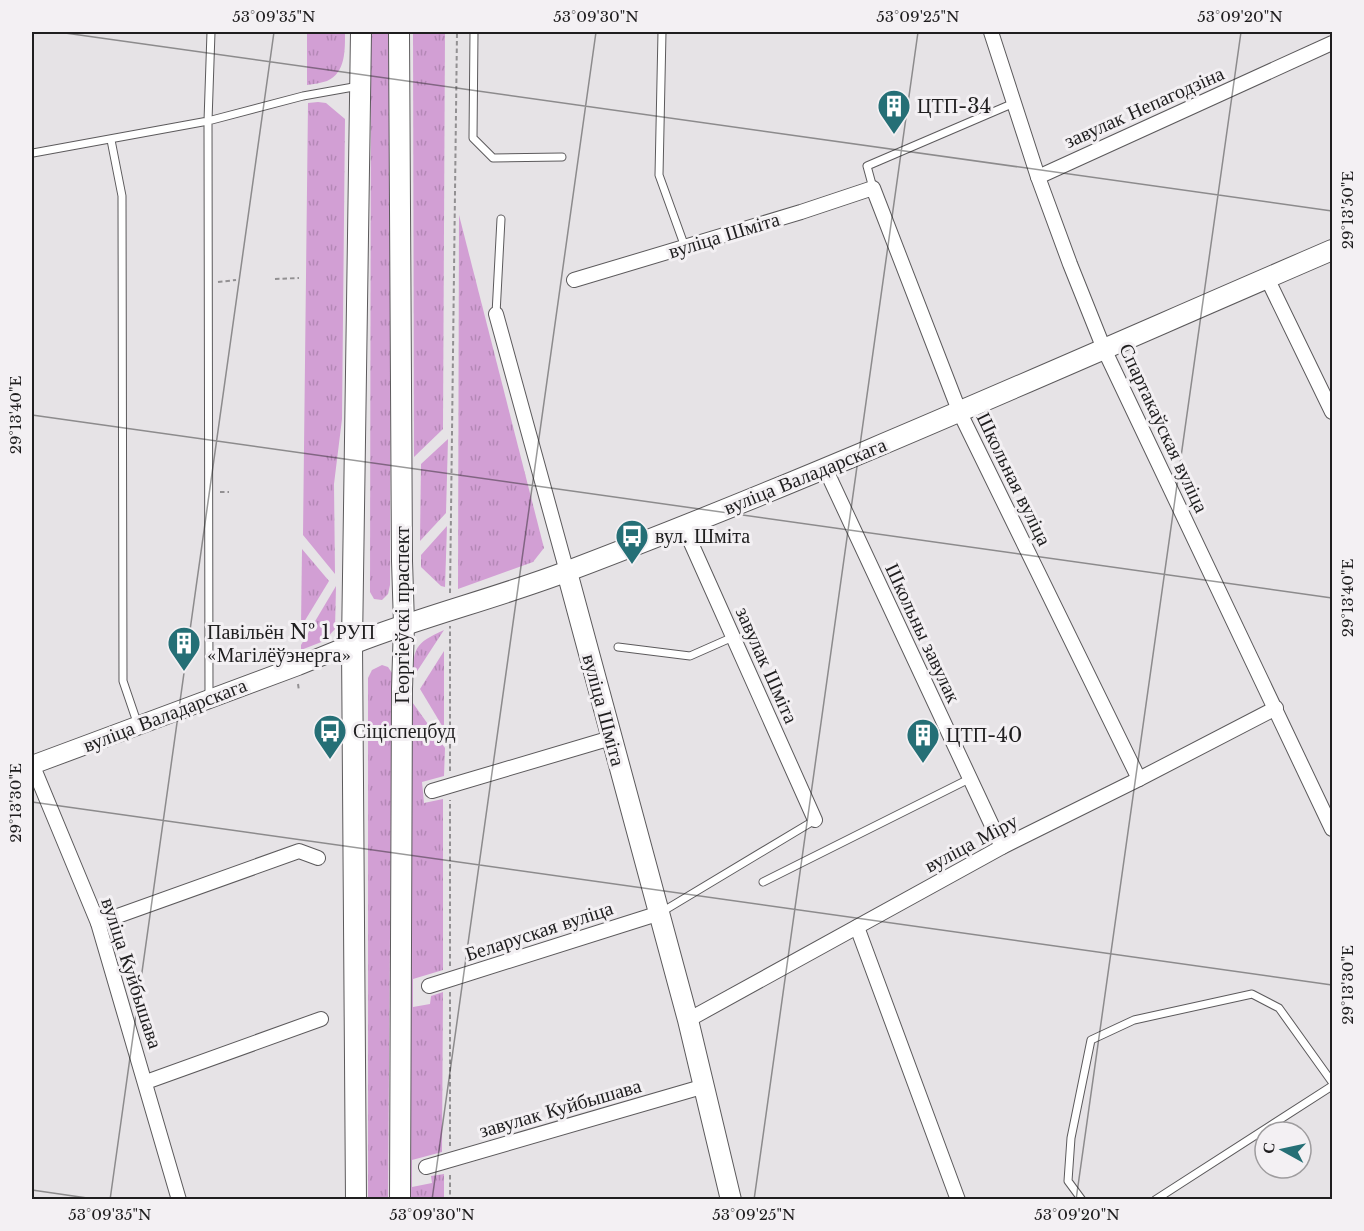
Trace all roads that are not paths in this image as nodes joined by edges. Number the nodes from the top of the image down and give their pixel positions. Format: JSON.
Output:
{"nodes":[{"id":1,"x":211,"y":32,"type":"edge"},
{"id":2,"x":362,"y":32,"type":"edge"},
{"id":3,"x":399,"y":32,"type":"edge"},
{"id":4,"x":474,"y":32,"type":"edge"},
{"id":5,"x":662,"y":32,"type":"edge"},
{"id":6,"x":991,"y":32,"type":"edge"},
{"id":7,"x":1332,"y":43,"type":"edge"},
{"id":8,"x":361,"y":85,"type":"junction"},
{"id":9,"x":1014,"y":103,"type":"junction"},
{"id":10,"x":208,"y":121,"type":"junction"},
{"id":11,"x":111,"y":140,"type":"junction"},
{"id":12,"x":33,"y":153,"type":"edge"},
{"id":13,"x":562,"y":158,"type":"dead end"},
{"id":14,"x":1038,"y":177,"type":"junction"},
{"id":15,"x":873,"y":188,"type":"junction"},
{"id":16,"x":501,"y":219,"type":"dead end"},
{"id":17,"x":685,"y":247,"type":"junction"},
{"id":18,"x":1332,"y":249,"type":"edge"},
{"id":19,"x":1267,"y":278,"type":"junction"},
{"id":20,"x":574,"y":280,"type":"dead end"},
{"id":21,"x":496,"y":314,"type":"joint"},
{"id":22,"x":1104,"y":349,"type":"junction"},
{"id":23,"x":960,"y":412,"type":"junction"},
{"id":24,"x":1332,"y":412,"type":"edge"},
{"id":25,"x":825,"y":468,"type":"junction"},
{"id":26,"x":683,"y":525,"type":"junction"},
{"id":27,"x":567,"y":572,"type":"junction"},
{"id":28,"x":404,"y":624,"type":"junction"},
{"id":29,"x":733,"y":637,"type":"junction"},
{"id":30,"x":352,"y":644,"type":"junction"},
{"id":31,"x":618,"y":647,"type":"dead end"},
{"id":32,"x":209,"y":698,"type":"junction"},
{"id":33,"x":1276,"y":708,"type":"junction"},
{"id":34,"x":138,"y":725,"type":"junction"},
{"id":35,"x":611,"y":738,"type":"junction"},
{"id":36,"x":32,"y":765,"type":"edge"},
{"id":37,"x":969,"y":779,"type":"junction"},
{"id":38,"x":1139,"y":779,"type":"junction"},
{"id":39,"x":36,"y":785,"type":"edge"},
{"id":40,"x":432,"y":791,"type":"dead end"},
{"id":41,"x":815,"y":820,"type":"joint"},
{"id":42,"x":1332,"y":829,"type":"edge"},
{"id":43,"x":1002,"y":848,"type":"junction"},
{"id":44,"x":318,"y":858,"type":"dead end"},
{"id":45,"x":763,"y":882,"type":"dead end"},
{"id":46,"x":660,"y":913,"type":"junction"},
{"id":47,"x":98,"y":923,"type":"junction"},
{"id":48,"x":857,"y":927,"type":"junction"},
{"id":49,"x":429,"y":986,"type":"dead end"},
{"id":50,"x":321,"y":1019,"type":"dead end"},
{"id":51,"x":688,"y":1020,"type":"junction"},
{"id":52,"x":146,"y":1082,"type":"junction"},
{"id":53,"x":1332,"y":1082,"type":"edge"},
{"id":54,"x":705,"y":1086,"type":"junction"},
{"id":55,"x":1332,"y":1086,"type":"edge"},
{"id":56,"x":426,"y":1167,"type":"dead end"},
{"id":57,"x":179,"y":1200,"type":"edge"},
{"id":58,"x":356,"y":1200,"type":"edge"},
{"id":59,"x":400,"y":1200,"type":"edge"},
{"id":60,"x":731,"y":1200,"type":"edge"},
{"id":61,"x":958,"y":1200,"type":"edge"},
{"id":62,"x":1082,"y":1200,"type":"edge"},
{"id":63,"x":1155,"y":1200,"type":"edge"}],
"edges":[{"from":1,"to":10,"type":"lane"},
{"from":2,"to":8,"type":"main road"},
{"from":3,"to":28,"type":"main road","name":"Георгіеўскі праспект"},
{"from":4,"to":13,"type":"lane"},
{"from":5,"to":17,"type":"lane"},
{"from":6,"to":9,"type":"street","name":"Спартакаўская вуліца"},
{"from":7,"to":14,"type":"street","name":"завулак Непагодзіна"},
{"from":8,"to":10,"type":"lane"},
{"from":8,"to":30,"type":"main road"},
{"from":9,"to":14,"type":"street","name":"Спартакаўская вуліца"},
{"from":9,"to":15,"type":"lane"},
{"from":10,"to":11,"type":"lane"},
{"from":10,"to":32,"type":"lane"},
{"from":11,"to":12,"type":"lane"},
{"from":11,"to":34,"type":"lane"},
{"from":14,"to":22,"type":"street","name":"Спартакаўская вуліца"},
{"from":15,"to":17,"type":"street","name":"вуліца Шміта"},
{"from":15,"to":23,"type":"street","name":"Школьная вуліца"},
{"from":16,"to":21,"type":"lane","name":"вуліца Шміта"},
{"from":17,"to":20,"type":"street","name":"вуліца Шміта"},
{"from":18,"to":19,"type":"main road","name":"вуліца Валадарскага"},
{"from":19,"to":22,"type":"main road","name":"вуліца Валадарскага"},
{"from":19,"to":24,"type":"street"},
{"from":21,"to":27,"type":"street","name":"вуліца Шміта"},
{"from":22,"to":23,"type":"main road","name":"вуліца Валадарскага"},
{"from":22,"to":33,"type":"street","name":"Спартакаўская вуліца"},
{"from":23,"to":25,"type":"main road","name":"вуліца Валадарскага"},
{"from":23,"to":38,"type":"street","name":"Школьная вуліца"},
{"from":25,"to":26,"type":"main road","name":"вуліца Валадарскага"},
{"from":25,"to":37,"type":"street","name":"Школьны завулак"},
{"from":26,"to":27,"type":"main road","name":"вуліца Валадарскага"},
{"from":26,"to":29,"type":"street","name":"завулак Шміта"},
{"from":27,"to":28,"type":"main road","name":"вуліца Валадарскага"},
{"from":27,"to":35,"type":"main road","name":"вуліца Шміта"},
{"from":28,"to":30,"type":"main road","name":"вуліца Валадарскага"},
{"from":28,"to":59,"type":"main road","name":"Георгіеўскі праспект"},
{"from":29,"to":31,"type":"lane"},
{"from":29,"to":41,"type":"street","name":"завулак Шміта"},
{"from":30,"to":32,"type":"street","name":"вуліца Валадарскага"},
{"from":30,"to":58,"type":"main road"},
{"from":32,"to":34,"type":"street","name":"вуліца Валадарскага"},
{"from":33,"to":38,"type":"street","name":"вуліца Міру"},
{"from":33,"to":42,"type":"street","name":"Спартакаўская вуліца"},
{"from":34,"to":36,"type":"street","name":"вуліца Валадарскага"},
{"from":35,"to":40,"type":"street"},
{"from":35,"to":46,"type":"main road","name":"вуліца Шміта"},
{"from":36,"to":39,"type":"street","name":"вуліца Куйбышава"},
{"from":37,"to":43,"type":"street","name":"Школьны завулак"},
{"from":37,"to":45,"type":"lane"},
{"from":38,"to":43,"type":"street","name":"вуліца Міру"},
{"from":39,"to":47,"type":"street","name":"вуліца Куйбышава"},
{"from":41,"to":46,"type":"lane"},
{"from":43,"to":48,"type":"street","name":"вуліца Міру"},
{"from":44,"to":47,"type":"street"},
{"from":46,"to":49,"type":"street","name":"Беларуская вуліца"},
{"from":46,"to":51,"type":"main road","name":"вуліца Шміта"},
{"from":47,"to":52,"type":"street","name":"вуліца Куйбышава"},
{"from":48,"to":51,"type":"street","name":"вуліца Міру"},
{"from":48,"to":61,"type":"street"},
{"from":50,"to":52,"type":"street"},
{"from":51,"to":54,"type":"main road","name":"вуліца Шміта"},
{"from":52,"to":57,"type":"street","name":"вуліца Куйбышава"},
{"from":53,"to":62,"type":"lane"},
{"from":54,"to":56,"type":"street","name":"завулак Куйбышава"},
{"from":54,"to":60,"type":"main road","name":"вуліца Шміта"},
{"from":55,"to":63,"type":"lane"}]}
